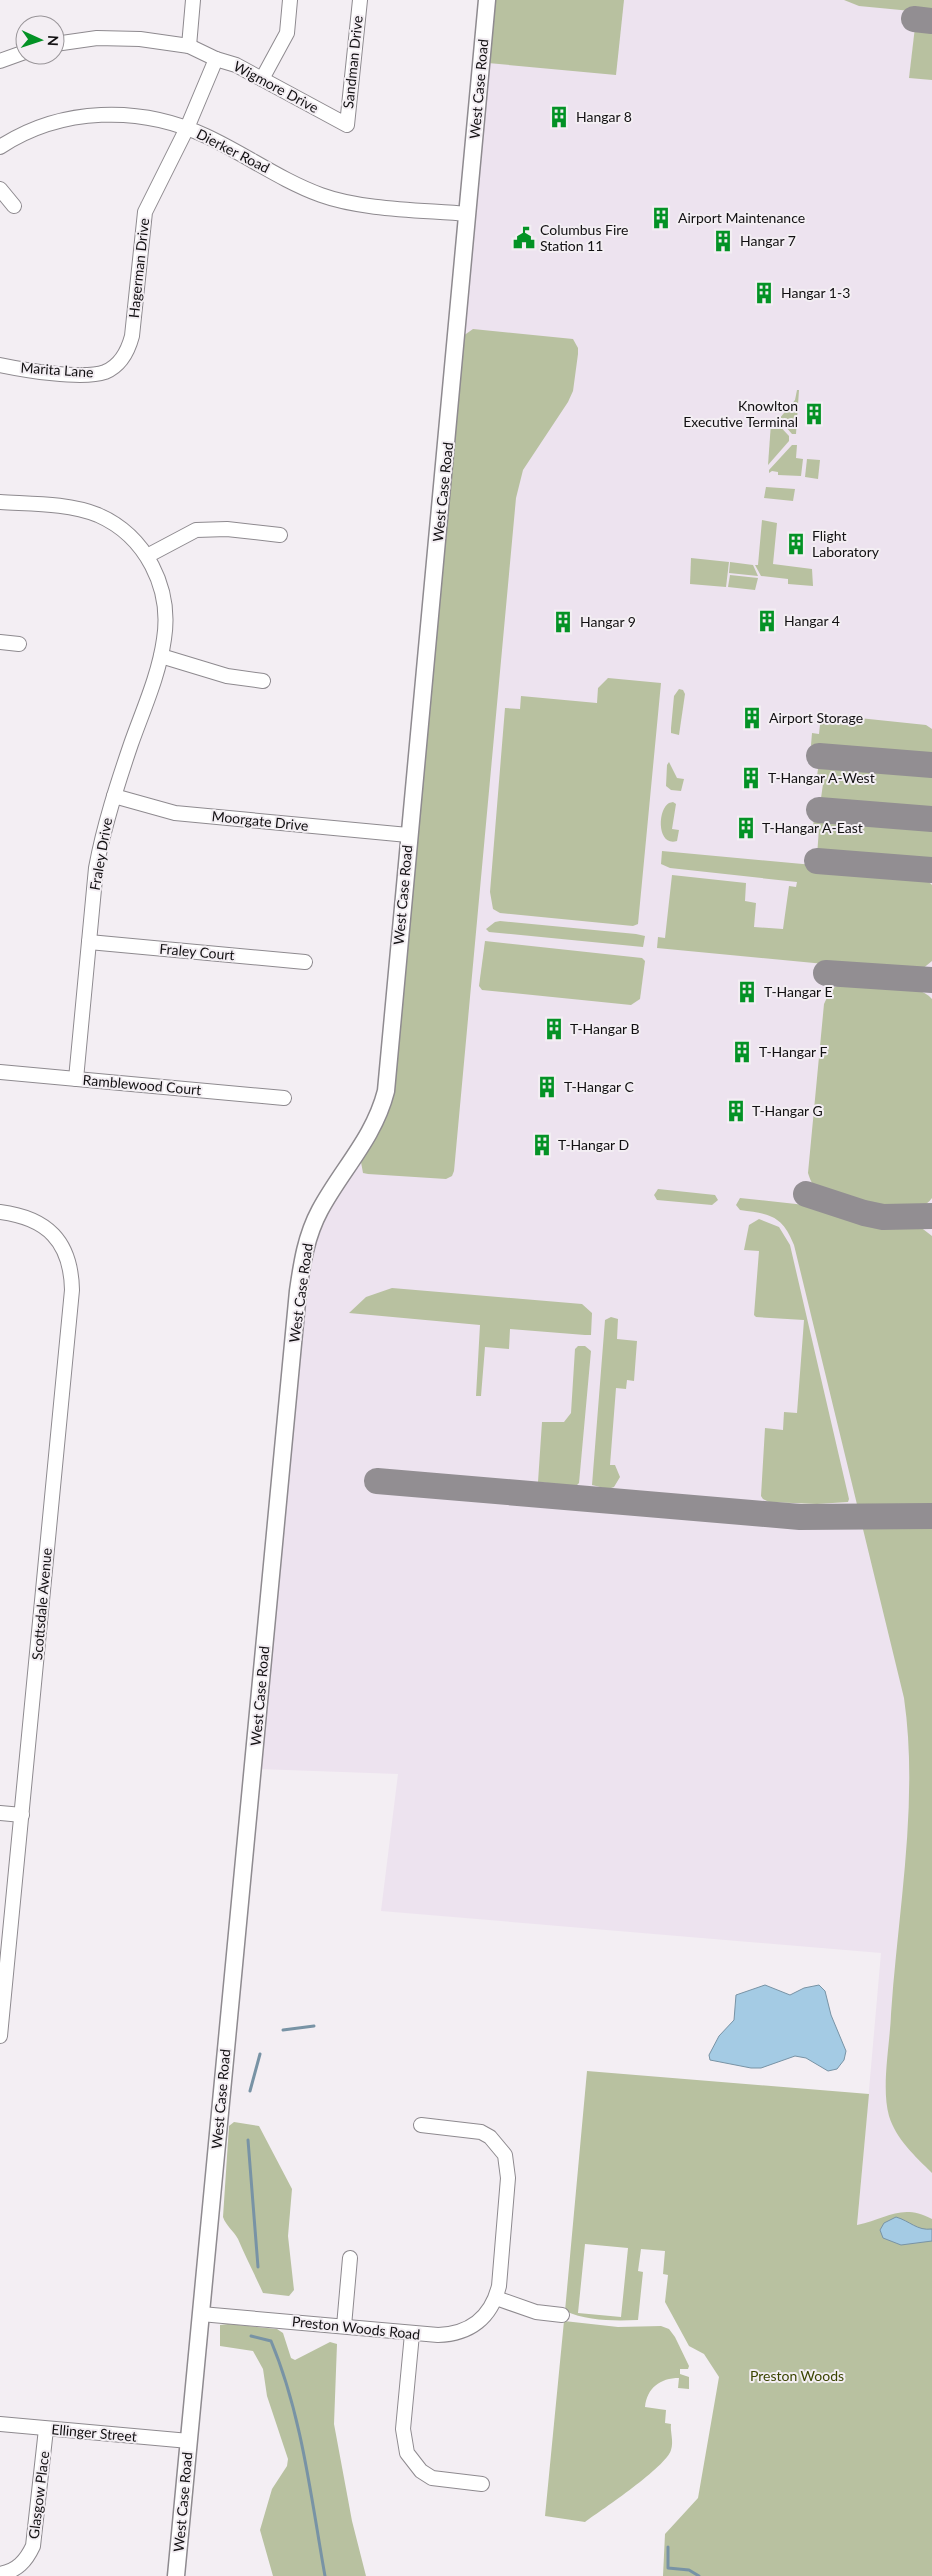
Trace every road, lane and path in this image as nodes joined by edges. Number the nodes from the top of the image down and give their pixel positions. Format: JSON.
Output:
{"nodes":[{"id":1,"x":193,"y":0,"type":"edge"},
{"id":2,"x":290,"y":0,"type":"edge"},
{"id":3,"x":360,"y":0,"type":"edge"},
{"id":4,"x":487,"y":0,"type":"edge"},
{"id":5,"x":65,"y":43,"type":"edge"},
{"id":6,"x":189,"y":46,"type":"junction"},
{"id":7,"x":15,"y":56,"type":"edge"},
{"id":8,"x":216,"y":59,"type":"junction"},
{"id":9,"x":0,"y":61,"type":"edge"},
{"id":10,"x":262,"y":79,"type":"junction"},
{"id":11,"x":347,"y":125,"type":"joint"},
{"id":12,"x":187,"y":128,"type":"junction"},
{"id":13,"x":0,"y":147,"type":"edge"},
{"id":14,"x":0,"y":189,"type":"edge"},
{"id":15,"x":14,"y":206,"type":"dead end"},
{"id":16,"x":467,"y":214,"type":"junction"},
{"id":17,"x":0,"y":365,"type":"edge"},
{"id":18,"x":112,"y":368,"type":"joint"},
{"id":19,"x":0,"y":502,"type":"edge"},
{"id":20,"x":280,"y":535,"type":"dead end"},
{"id":21,"x":147,"y":556,"type":"junction"},
{"id":22,"x":0,"y":642,"type":"edge"},
{"id":23,"x":19,"y":644,"type":"dead end"},
{"id":24,"x":161,"y":656,"type":"junction"},
{"id":25,"x":264,"y":680,"type":"dead end"},
{"id":26,"x":114,"y":796,"type":"junction"},
{"id":27,"x":408,"y":835,"type":"junction"},
{"id":28,"x":90,"y":942,"type":"junction"},
{"id":29,"x":304,"y":962,"type":"dead end"},
{"id":30,"x":0,"y":1072,"type":"edge"},
{"id":31,"x":76,"y":1079,"type":"junction"},
{"id":32,"x":284,"y":1098,"type":"dead end"},
{"id":33,"x":0,"y":1212,"type":"edge"},
{"id":34,"x":0,"y":1813,"type":"edge"},
{"id":35,"x":22,"y":1815,"type":"junction"},
{"id":36,"x":0,"y":2036,"type":"edge"},
{"id":37,"x":421,"y":2125,"type":"dead end"},
{"id":38,"x":350,"y":2258,"type":"dead end"},
{"id":39,"x":496,"y":2298,"type":"junction"},
{"id":40,"x":201,"y":2314,"type":"junction"},
{"id":41,"x":562,"y":2316,"type":"dead end"},
{"id":42,"x":344,"y":2326,"type":"junction"},
{"id":43,"x":412,"y":2334,"type":"junction"},
{"id":44,"x":0,"y":2424,"type":"edge"},
{"id":45,"x":46,"y":2429,"type":"junction"},
{"id":46,"x":189,"y":2441,"type":"junction"},
{"id":47,"x":482,"y":2484,"type":"dead end"},
{"id":48,"x":0,"y":2574,"type":"edge"},
{"id":49,"x":176,"y":2576,"type":"edge"}],
"edges":[{"from":1,"to":6,"type":"street"},
{"from":2,"to":10,"type":"street"},
{"from":3,"to":11,"type":"street","name":"Sandman Drive"},
{"from":4,"to":16,"type":"main road","name":"West Case Road"},
{"from":5,"to":6,"type":"street","name":"Wigmore Drive"},
{"from":6,"to":8,"type":"street","name":"Wigmore Drive"},
{"from":7,"to":9,"type":"street"},
{"from":8,"to":10,"type":"street","name":"Wigmore Drive"},
{"from":8,"to":12,"type":"street","name":"Hagerman Drive"},
{"from":10,"to":11,"type":"street","name":"Wigmore Drive"},
{"from":12,"to":13,"type":"street","name":"Dierker Road"},
{"from":12,"to":16,"type":"street","name":"Dierker Road"},
{"from":12,"to":18,"type":"street","name":"Hagerman Drive"},
{"from":14,"to":15,"type":"street"},
{"from":16,"to":27,"type":"main road","name":"West Case Road"},
{"from":17,"to":18,"type":"street","name":"Marita Lane"},
{"from":19,"to":21,"type":"street","name":"Fraley Drive"},
{"from":20,"to":21,"type":"street"},
{"from":21,"to":24,"type":"street","name":"Fraley Drive"},
{"from":22,"to":23,"type":"street"},
{"from":24,"to":25,"type":"street"},
{"from":24,"to":26,"type":"street","name":"Fraley Drive"},
{"from":26,"to":27,"type":"street","name":"Moorgate Drive"},
{"from":26,"to":28,"type":"street","name":"Fraley Drive"},
{"from":27,"to":40,"type":"main road","name":"West Case Road"},
{"from":28,"to":29,"type":"street","name":"Fraley Court"},
{"from":28,"to":31,"type":"street","name":"Fraley Drive"},
{"from":30,"to":31,"type":"street","name":"Ramblewood Court"},
{"from":31,"to":32,"type":"street","name":"Ramblewood Court"},
{"from":33,"to":35,"type":"street","name":"Scottsdale Avenue"},
{"from":34,"to":35,"type":"street"},
{"from":35,"to":36,"type":"street","name":"Scottsdale Avenue"},
{"from":37,"to":39,"type":"street"},
{"from":38,"to":42,"type":"street"},
{"from":39,"to":41,"type":"street"},
{"from":39,"to":43,"type":"street","name":"Preston Woods Road"},
{"from":40,"to":42,"type":"street","name":"Preston Woods Road"},
{"from":40,"to":46,"type":"main road","name":"West Case Road"},
{"from":42,"to":43,"type":"street","name":"Preston Woods Road"},
{"from":43,"to":47,"type":"street"},
{"from":44,"to":45,"type":"street","name":"Ellinger Street"},
{"from":45,"to":46,"type":"street","name":"Ellinger Street"},
{"from":45,"to":48,"type":"street","name":"Glasgow Place"},
{"from":46,"to":49,"type":"main road","name":"West Case Road"}]}
